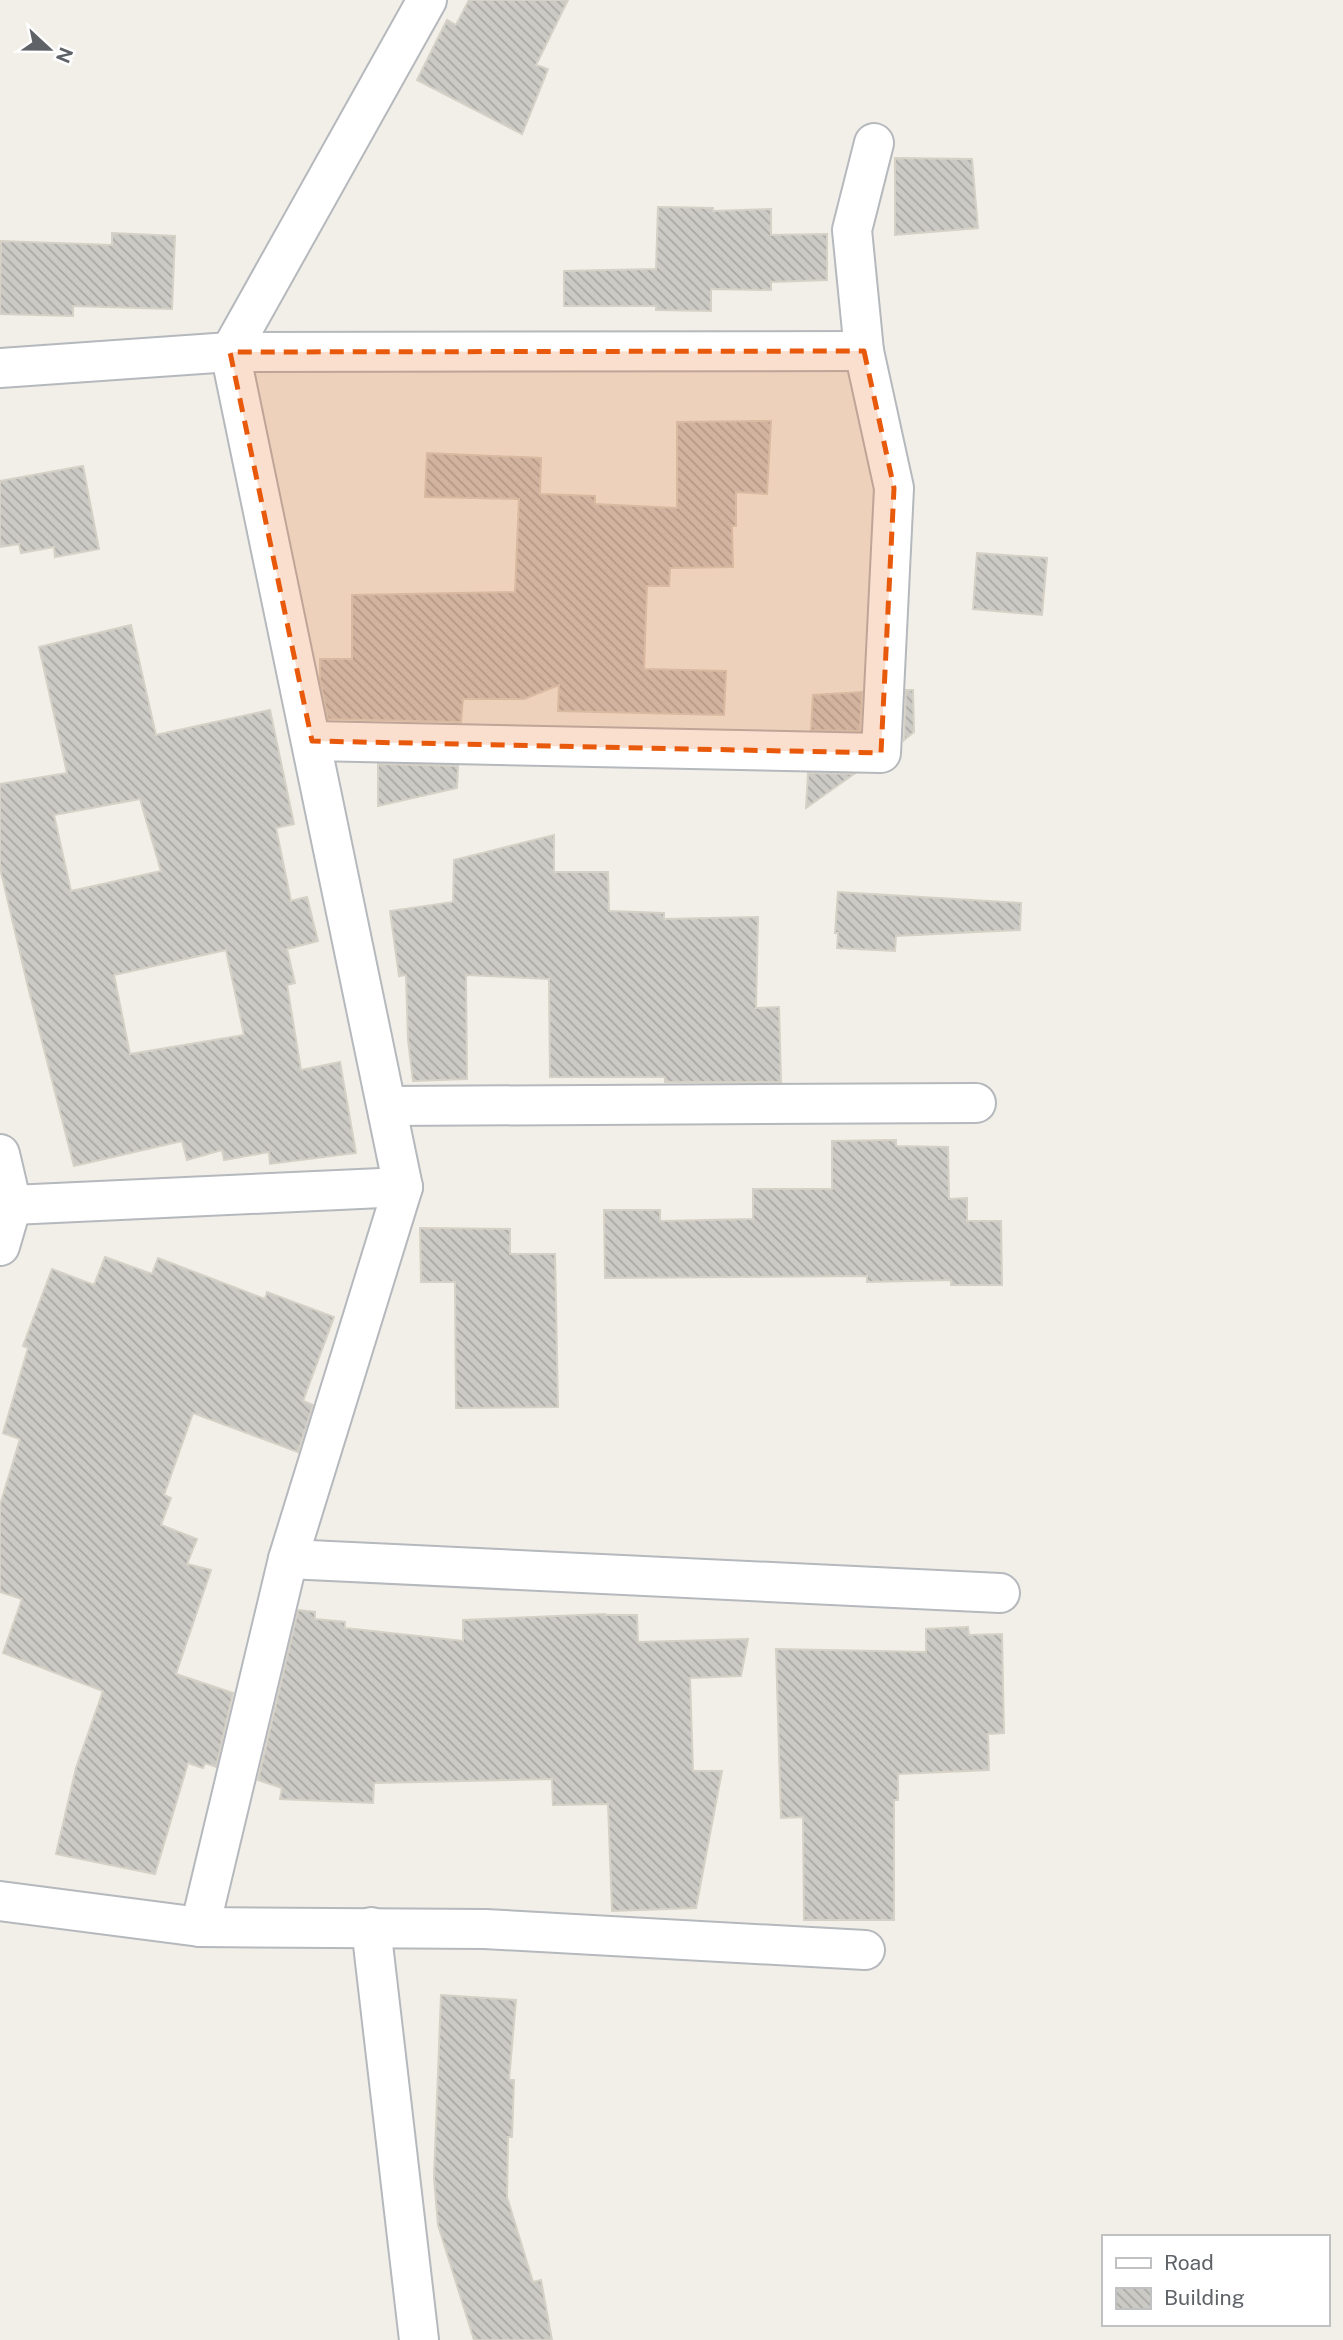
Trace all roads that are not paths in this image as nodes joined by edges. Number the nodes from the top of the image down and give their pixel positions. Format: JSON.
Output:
{"nodes":[{"id":1,"x":426,"y":0,"type":"edge"},
{"id":2,"x":874,"y":143,"type":"dead end"},
{"id":3,"x":864,"y":351,"type":"junction"},
{"id":4,"x":230,"y":352,"type":"junction"},
{"id":5,"x":0,"y":368,"type":"edge"},
{"id":6,"x":312,"y":741,"type":"junction"},
{"id":7,"x":976,"y":1103,"type":"dead end"},
{"id":8,"x":387,"y":1105,"type":"junction"},
{"id":9,"x":0,"y":1154,"type":"edge"},
{"id":10,"x":403,"y":1187,"type":"junction"},
{"id":11,"x":12,"y":1205,"type":"junction"},
{"id":12,"x":0,"y":1246,"type":"edge"},
{"id":13,"x":288,"y":1559,"type":"junction"},
{"id":14,"x":1000,"y":1593,"type":"dead end"},
{"id":15,"x":0,"y":1901,"type":"edge"},
{"id":16,"x":200,"y":1927,"type":"junction"},
{"id":17,"x":372,"y":1927,"type":"junction"},
{"id":18,"x":865,"y":1950,"type":"dead end"},
{"id":19,"x":419,"y":2340,"type":"edge"}],
"edges":[{"from":1,"to":4,"type":"street"},
{"from":2,"to":3,"type":"street"},
{"from":3,"to":4,"type":"street"},
{"from":3,"to":6,"type":"street"},
{"from":4,"to":5,"type":"street"},
{"from":4,"to":6,"type":"street"},
{"from":6,"to":8,"type":"street"},
{"from":7,"to":8,"type":"street"},
{"from":8,"to":10,"type":"street"},
{"from":9,"to":11,"type":"street"},
{"from":10,"to":11,"type":"street"},
{"from":10,"to":13,"type":"street"},
{"from":11,"to":12,"type":"street"},
{"from":13,"to":14,"type":"street"},
{"from":13,"to":16,"type":"street"},
{"from":15,"to":16,"type":"street"},
{"from":16,"to":17,"type":"street"},
{"from":17,"to":18,"type":"street"},
{"from":17,"to":19,"type":"street"}]}
